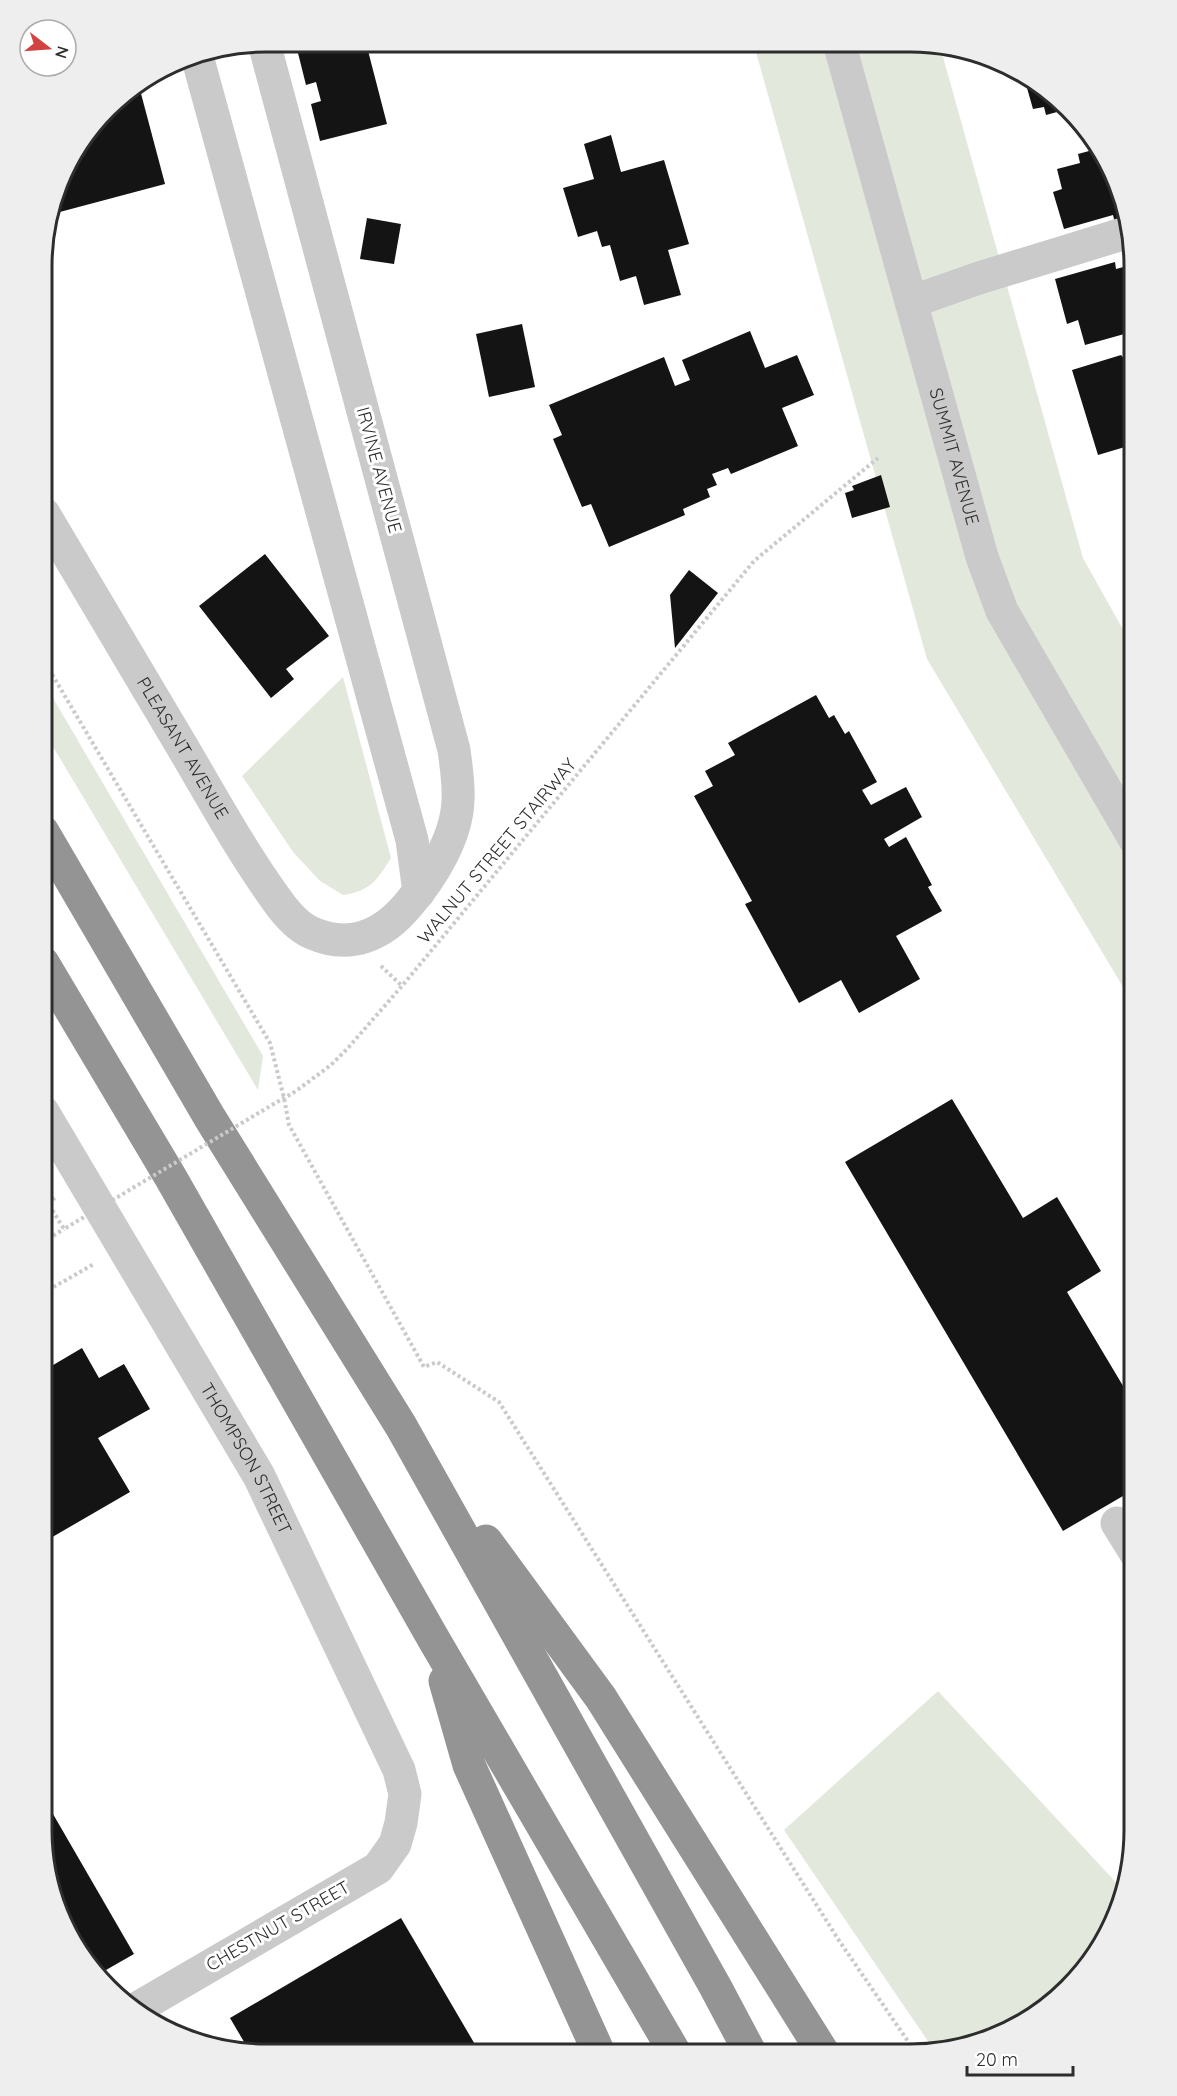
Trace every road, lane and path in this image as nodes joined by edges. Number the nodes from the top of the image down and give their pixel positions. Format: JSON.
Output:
{"nodes":[{"id":1,"x":842,"y":52,"type":"edge"},
{"id":2,"x":267,"y":53,"type":"edge"},
{"id":3,"x":199,"y":64,"type":"edge"},
{"id":4,"x":1122,"y":234,"type":"edge"},
{"id":5,"x":911,"y":302,"type":"junction"},
{"id":6,"x":878,"y":458,"type":"dead end"},
{"id":7,"x":52,"y":528,"type":"edge"},
{"id":8,"x":52,"y":674,"type":"edge"},
{"id":9,"x":1124,"y":821,"type":"edge"},
{"id":10,"x":52,"y":847,"type":"edge"},
{"id":11,"x":419,"y":892,"type":"junction"},
{"id":12,"x":355,"y":941,"type":"joint"},
{"id":13,"x":52,"y":978,"type":"edge"},
{"id":14,"x":284,"y":1098,"type":"junction"},
{"id":15,"x":52,"y":1127,"type":"edge"},
{"id":16,"x":52,"y":1210,"type":"edge"},
{"id":17,"x":64,"y":1229,"type":"junction"},
{"id":18,"x":52,"y":1236,"type":"edge"},
{"id":19,"x":102,"y":1259,"type":"dead end"},
{"id":20,"x":52,"y":1288,"type":"edge"},
{"id":21,"x":401,"y":1426,"type":"junction"},
{"id":22,"x":1118,"y":1523,"type":"dead end"},
{"id":23,"x":1124,"y":1533,"type":"edge"},
{"id":24,"x":434,"y":1638,"type":"junction"},
{"id":25,"x":401,"y":1823,"type":"joint"},
{"id":26,"x":144,"y":2004,"type":"edge"},
{"id":27,"x":595,"y":2044,"type":"edge"},
{"id":28,"x":670,"y":2044,"type":"edge"},
{"id":29,"x":747,"y":2044,"type":"edge"},
{"id":30,"x":818,"y":2044,"type":"edge"},
{"id":31,"x":910,"y":2044,"type":"edge"}],
"edges":[{"from":1,"to":5,"type":"street","name":"SUMMIT AVENUE"},
{"from":2,"to":11,"type":"street","name":"IRVINE AVENUE"},
{"from":3,"to":11,"type":"street"},
{"from":4,"to":5,"type":"street"},
{"from":5,"to":9,"type":"street","name":"SUMMIT AVENUE"},
{"from":6,"to":14,"type":"path","name":"WALNUT STREET STAIRWAY"},
{"from":7,"to":12,"type":"street","name":"PLEASANT AVENUE"},
{"from":8,"to":14,"type":"path"},
{"from":10,"to":21,"type":"highway"},
{"from":11,"to":12,"type":"street","name":"IRVINE AVENUE"},
{"from":13,"to":24,"type":"highway"},
{"from":14,"to":17,"type":"path","name":"WALNUT STREET STAIRWAY","bridge":true},
{"from":14,"to":31,"type":"path"},
{"from":15,"to":25,"type":"street","name":"THOMPSON STREET"},
{"from":16,"to":17,"type":"path","bridge":true},
{"from":17,"to":18,"type":"path","name":"WALNUT STREET STAIRWAY"},
{"from":19,"to":20,"type":"path"},
{"from":21,"to":29,"type":"highway"},
{"from":21,"to":30,"type":"highway"},
{"from":22,"to":23,"type":"street"},
{"from":24,"to":27,"type":"highway"},
{"from":24,"to":28,"type":"highway"},
{"from":25,"to":26,"type":"street","name":"CHESTNUT STREET"}]}
